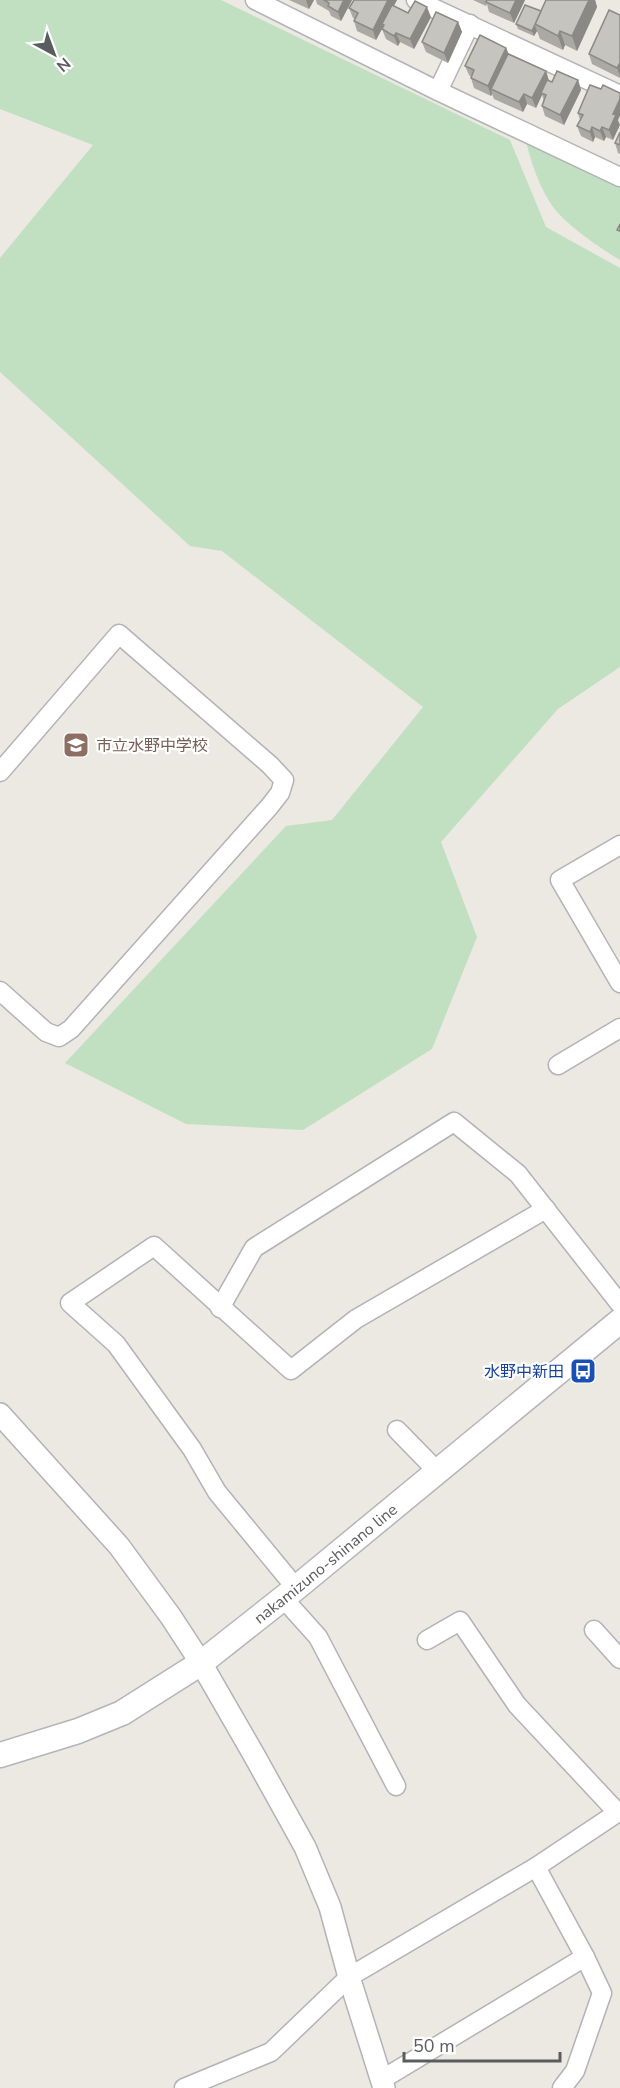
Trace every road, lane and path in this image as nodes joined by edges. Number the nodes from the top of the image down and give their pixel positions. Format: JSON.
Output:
{"nodes":[{"id":1,"x":255,"y":0,"type":"edge"},
{"id":2,"x":417,"y":0,"type":"edge"},
{"id":3,"x":470,"y":24,"type":"junction"},
{"id":4,"x":438,"y":91,"type":"junction"},
{"id":5,"x":620,"y":95,"type":"edge"},
{"id":6,"x":620,"y":177,"type":"edge"},
{"id":7,"x":0,"y":772,"type":"edge"},
{"id":8,"x":620,"y":845,"type":"edge"},
{"id":9,"x":620,"y":983,"type":"edge"},
{"id":10,"x":0,"y":991,"type":"edge"},
{"id":11,"x":620,"y":1028,"type":"edge"},
{"id":12,"x":558,"y":1065,"type":"dead end"},
{"id":13,"x":546,"y":1209,"type":"junction"},
{"id":14,"x":620,"y":1304,"type":"edge"},
{"id":15,"x":220,"y":1308,"type":"junction"},
{"id":16,"x":620,"y":1321,"type":"edge"},
{"id":17,"x":0,"y":1414,"type":"edge"},
{"id":18,"x":397,"y":1430,"type":"dead end"},
{"id":19,"x":437,"y":1472,"type":"junction"},
{"id":20,"x":289,"y":1593,"type":"junction"},
{"id":21,"x":594,"y":1630,"type":"dead end"},
{"id":22,"x":428,"y":1640,"type":"dead end"},
{"id":23,"x":620,"y":1659,"type":"edge"},
{"id":24,"x":201,"y":1663,"type":"junction"},
{"id":25,"x":0,"y":1755,"type":"edge"},
{"id":26,"x":396,"y":1786,"type":"dead end"},
{"id":27,"x":619,"y":1812,"type":"edge"},
{"id":28,"x":536,"y":1867,"type":"junction"},
{"id":29,"x":585,"y":1957,"type":"junction"},
{"id":30,"x":349,"y":1977,"type":"junction"},
{"id":31,"x":207,"y":2083,"type":"edge"},
{"id":32,"x":382,"y":2084,"type":"edge"},
{"id":33,"x":184,"y":2088,"type":"edge"},
{"id":34,"x":562,"y":2088,"type":"edge"}],
"edges":[{"from":1,"to":4,"type":"street"},
{"from":2,"to":3,"type":"street"},
{"from":3,"to":4,"type":"street"},
{"from":3,"to":5,"type":"street"},
{"from":4,"to":6,"type":"street"},
{"from":7,"to":10,"type":"street"},
{"from":8,"to":9,"type":"street"},
{"from":11,"to":12,"type":"street"},
{"from":13,"to":14,"type":"street"},
{"from":13,"to":15,"type":"street"},
{"from":13,"to":15,"type":"street"},
{"from":15,"to":20,"type":"street"},
{"from":16,"to":19,"type":"main road","name":"nakamizuno-shinano line"},
{"from":17,"to":24,"type":"street"},
{"from":18,"to":19,"type":"street"},
{"from":19,"to":20,"type":"main road","name":"nakamizuno-shinano line"},
{"from":20,"to":24,"type":"main road","name":"nakamizuno-shinano line"},
{"from":20,"to":26,"type":"street"},
{"from":21,"to":23,"type":"street"},
{"from":22,"to":27,"type":"street"},
{"from":24,"to":25,"type":"main road","name":"nakamizuno-shinano line"},
{"from":24,"to":30,"type":"street"},
{"from":27,"to":28,"type":"street"},
{"from":28,"to":29,"type":"street"},
{"from":28,"to":30,"type":"street"},
{"from":29,"to":32,"type":"street"},
{"from":29,"to":34,"type":"street"},
{"from":30,"to":31,"type":"street"},
{"from":30,"to":32,"type":"street"},
{"from":31,"to":33,"type":"street"}]}
